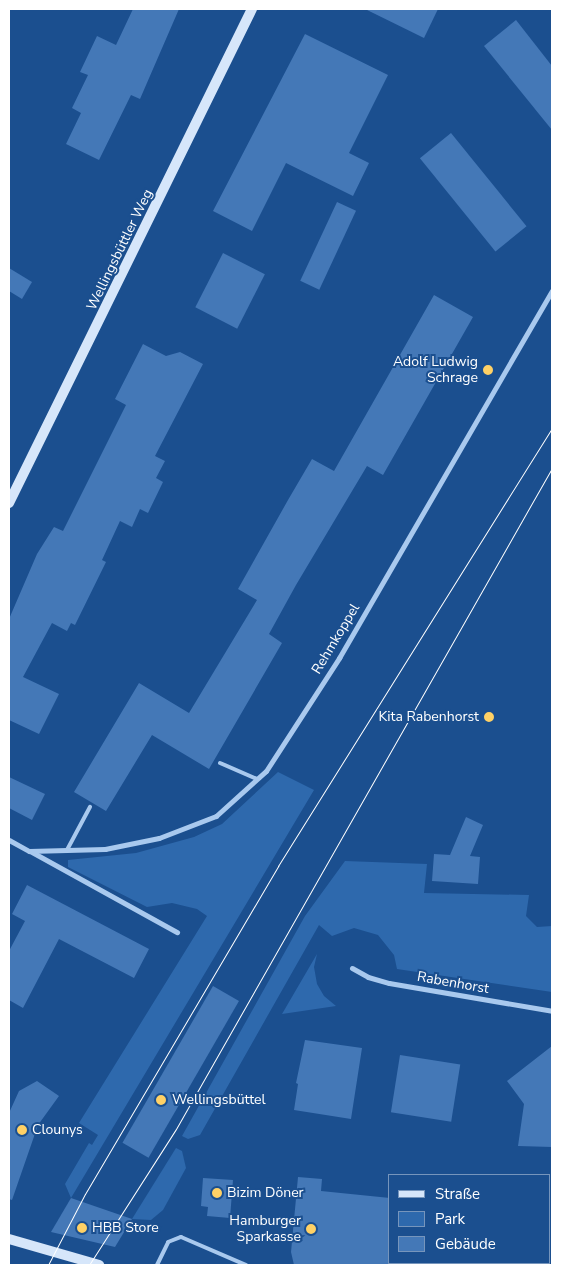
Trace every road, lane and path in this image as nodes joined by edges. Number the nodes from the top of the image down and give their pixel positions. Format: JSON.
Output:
{"nodes":[{"id":1,"x":252,"y":9,"type":"edge"},
{"id":2,"x":552,"y":291,"type":"edge"},
{"id":3,"x":9,"y":503,"type":"edge"},
{"id":4,"x":220,"y":763,"type":"dead end"},
{"id":5,"x":257,"y":779,"type":"junction"},
{"id":6,"x":90,"y":807,"type":"dead end"},
{"id":7,"x":9,"y":840,"type":"edge"},
{"id":8,"x":67,"y":850,"type":"junction"},
{"id":9,"x":29,"y":851,"type":"junction"},
{"id":10,"x":177,"y":932,"type":"dead end"},
{"id":11,"x":352,"y":968,"type":"dead end"},
{"id":12,"x":552,"y":1011,"type":"edge"},
{"id":13,"x":9,"y":1239,"type":"edge"},
{"id":14,"x":99,"y":1265,"type":"edge"},
{"id":15,"x":157,"y":1265,"type":"edge"},
{"id":16,"x":246,"y":1265,"type":"edge"}],
"edges":[{"from":1,"to":3,"type":"main road","name":"Wellingsbüttler Weg"},
{"from":2,"to":5,"type":"street","name":"Rehmkoppel"},
{"from":4,"to":5,"type":"lane"},
{"from":5,"to":8,"type":"street","name":"Rehmkoppel"},
{"from":6,"to":8,"type":"lane"},
{"from":7,"to":9,"type":"street"},
{"from":8,"to":9,"type":"street","name":"Rehmkoppel"},
{"from":9,"to":10,"type":"street"},
{"from":11,"to":12,"type":"street","name":"Rabenhorst"},
{"from":13,"to":14,"type":"main road"},
{"from":15,"to":16,"type":"lane"}]}
